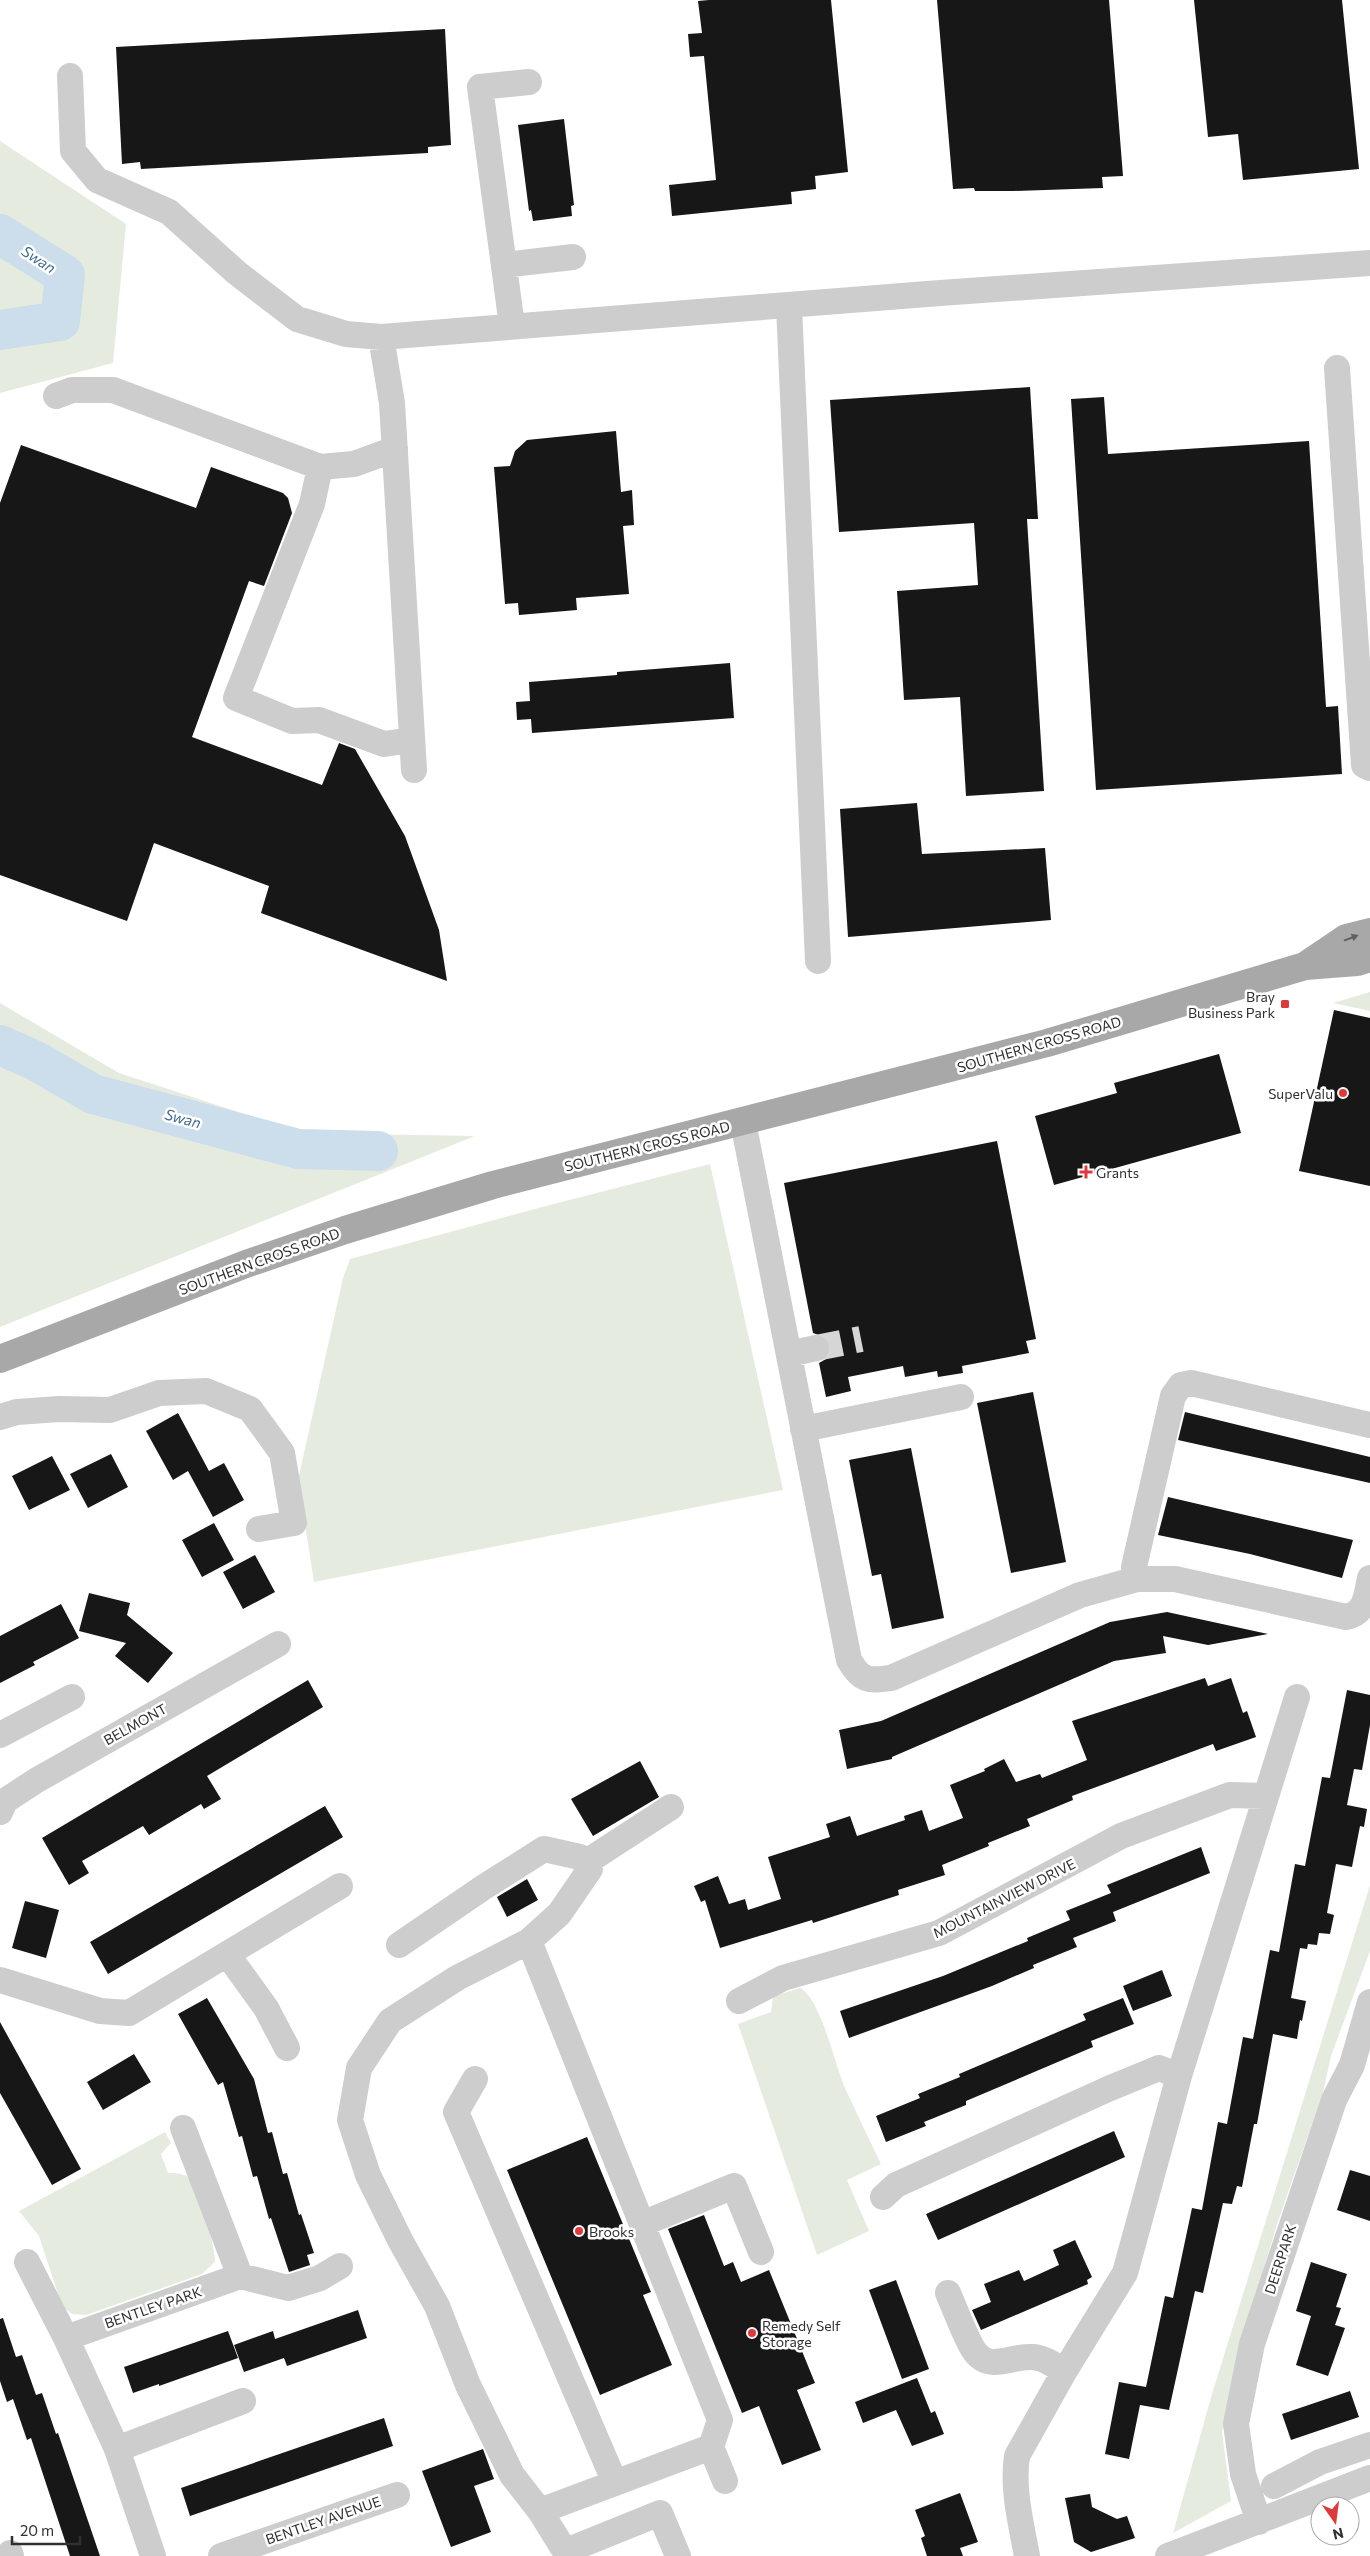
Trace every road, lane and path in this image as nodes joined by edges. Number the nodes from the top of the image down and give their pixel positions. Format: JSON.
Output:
{"nodes":[{"id":1,"x":70,"y":76,"type":"dead end"},
{"id":2,"x":529,"y":82,"type":"dead end"},
{"id":3,"x":573,"y":258,"type":"dead end"},
{"id":4,"x":1370,"y":263,"type":"edge"},
{"id":5,"x":504,"y":265,"type":"junction"},
{"id":6,"x":790,"y":306,"type":"junction"},
{"id":7,"x":512,"y":326,"type":"junction"},
{"id":8,"x":437,"y":331,"type":"junction"},
{"id":9,"x":381,"y":337,"type":"junction"},
{"id":10,"x":1337,"y":368,"type":"dead end"},
{"id":11,"x":389,"y":378,"type":"junction"},
{"id":12,"x":56,"y":396,"type":"dead end"},
{"id":13,"x":395,"y":449,"type":"junction"},
{"id":14,"x":320,"y":467,"type":"junction"},
{"id":15,"x":412,"y":740,"type":"junction"},
{"id":16,"x":1370,"y":768,"type":"edge"},
{"id":17,"x":414,"y":770,"type":"dead end"},
{"id":18,"x":1370,"y":932,"type":"edge"},
{"id":19,"x":1370,"y":958,"type":"edge"},
{"id":20,"x":818,"y":961,"type":"dead end"},
{"id":21,"x":1304,"y":966,"type":"junction"},
{"id":22,"x":743,"y":1122,"type":"junction"},
{"id":23,"x":816,"y":1348,"type":"tunnel mouth"},
{"id":24,"x":789,"y":1354,"type":"junction"},
{"id":25,"x":0,"y":1359,"type":"edge"},
{"id":26,"x":961,"y":1397,"type":"dead end"},
{"id":27,"x":0,"y":1417,"type":"edge"},
{"id":28,"x":1370,"y":1424,"type":"edge"},
{"id":29,"x":803,"y":1429,"type":"junction"},
{"id":30,"x":259,"y":1529,"type":"dead end"},
{"id":31,"x":1370,"y":1578,"type":"edge"},
{"id":32,"x":1136,"y":1579,"type":"junction"},
{"id":33,"x":278,"y":1644,"type":"dead end"},
{"id":34,"x":72,"y":1697,"type":"dead end"},
{"id":35,"x":1297,"y":1697,"type":"dead end"},
{"id":36,"x":0,"y":1735,"type":"edge"},
{"id":37,"x":1266,"y":1796,"type":"junction"},
{"id":38,"x":671,"y":1807,"type":"dead end"},
{"id":39,"x":0,"y":1812,"type":"edge"},
{"id":40,"x":584,"y":1864,"type":"junction"},
{"id":41,"x":340,"y":1886,"type":"dead end"},
{"id":42,"x":529,"y":1941,"type":"junction"},
{"id":43,"x":399,"y":1945,"type":"dead end"},
{"id":44,"x":227,"y":1954,"type":"junction"},
{"id":45,"x":0,"y":1980,"type":"edge"},
{"id":46,"x":739,"y":2001,"type":"dead end"},
{"id":47,"x":1370,"y":2002,"type":"edge"},
{"id":48,"x":287,"y":2048,"type":"dead end"},
{"id":49,"x":1361,"y":2067,"type":"edge"},
{"id":50,"x":1179,"y":2076,"type":"junction"},
{"id":51,"x":475,"y":2079,"type":"dead end"},
{"id":52,"x":183,"y":2128,"type":"dead end"},
{"id":53,"x":883,"y":2197,"type":"dead end"},
{"id":54,"x":642,"y":2224,"type":"junction"},
{"id":55,"x":760,"y":2252,"type":"dead end"},
{"id":56,"x":27,"y":2262,"type":"dead end"},
{"id":57,"x":340,"y":2266,"type":"dead end"},
{"id":58,"x":240,"y":2276,"type":"junction"},
{"id":59,"x":948,"y":2293,"type":"dead end"},
{"id":60,"x":66,"y":2338,"type":"junction"},
{"id":61,"x":1064,"y":2372,"type":"junction"},
{"id":62,"x":243,"y":2400,"type":"dead end"},
{"id":63,"x":1370,"y":2445,"type":"edge"},
{"id":64,"x":711,"y":2447,"type":"junction"},
{"id":65,"x":117,"y":2449,"type":"junction"},
{"id":66,"x":1370,"y":2478,"type":"edge"},
{"id":67,"x":725,"y":2481,"type":"dead end"},
{"id":68,"x":615,"y":2483,"type":"junction"},
{"id":69,"x":1274,"y":2486,"type":"dead end"},
{"id":70,"x":397,"y":2494,"type":"dead end"},
{"id":71,"x":540,"y":2511,"type":"junction"},
{"id":72,"x":1259,"y":2522,"type":"junction"},
{"id":73,"x":567,"y":2554,"type":"edge"},
{"id":74,"x":153,"y":2556,"type":"edge"},
{"id":75,"x":220,"y":2556,"type":"edge"},
{"id":76,"x":678,"y":2556,"type":"edge"},
{"id":77,"x":1027,"y":2556,"type":"edge"},
{"id":78,"x":1168,"y":2556,"type":"edge"}],
"edges":[{"from":1,"to":9,"type":"street"},
{"from":2,"to":5,"type":"street"},
{"from":3,"to":5,"type":"street"},
{"from":4,"to":6,"type":"street"},
{"from":5,"to":7,"type":"street"},
{"from":6,"to":7,"type":"street"},
{"from":6,"to":20,"type":"street"},
{"from":7,"to":8,"type":"street"},
{"from":8,"to":9,"type":"street"},
{"from":8,"to":11,"type":"street"},
{"from":9,"to":11,"type":"street"},
{"from":10,"to":16,"type":"street"},
{"from":11,"to":13,"type":"street"},
{"from":12,"to":14,"type":"street"},
{"from":13,"to":14,"type":"street"},
{"from":13,"to":15,"type":"street"},
{"from":14,"to":15,"type":"street"},
{"from":15,"to":17,"type":"street"},
{"from":21,"to":18,"type":"main road","name":"SOUTHERN CROSS ROAD","one_way":true},
{"from":19,"to":21,"type":"main road","name":"SOUTHERN CROSS ROAD"},
{"from":21,"to":22,"type":"main road","name":"SOUTHERN CROSS ROAD"},
{"from":22,"to":24,"type":"street"},
{"from":22,"to":25,"type":"main road","name":"SOUTHERN CROSS ROAD"},
{"from":23,"to":24,"type":"street"},
{"from":24,"to":29,"type":"street"},
{"from":26,"to":29,"type":"street"},
{"from":27,"to":30,"type":"street"},
{"from":28,"to":32,"type":"street"},
{"from":29,"to":32,"type":"street"},
{"from":31,"to":32,"type":"street"},
{"from":33,"to":39,"type":"street","name":"BELMONT"},
{"from":34,"to":36,"type":"street"},
{"from":35,"to":37,"type":"street"},
{"from":37,"to":46,"type":"street","name":"MOUNTAINVIEW DRIVE"},
{"from":37,"to":50,"type":"street"},
{"from":38,"to":40,"type":"street"},
{"from":40,"to":42,"type":"street"},
{"from":40,"to":43,"type":"street"},
{"from":41,"to":44,"type":"street"},
{"from":42,"to":54,"type":"street"},
{"from":42,"to":71,"type":"street"},
{"from":44,"to":45,"type":"street"},
{"from":44,"to":48,"type":"street"},
{"from":47,"to":49,"type":"street","name":"DEERPARK"},
{"from":49,"to":72,"type":"street","name":"DEERPARK"},
{"from":50,"to":53,"type":"street"},
{"from":50,"to":61,"type":"street"},
{"from":51,"to":68,"type":"street"},
{"from":52,"to":58,"type":"street"},
{"from":54,"to":55,"type":"street"},
{"from":54,"to":64,"type":"street"},
{"from":56,"to":60,"type":"street"},
{"from":57,"to":58,"type":"street"},
{"from":58,"to":60,"type":"street","name":"BENTLEY PARK"},
{"from":59,"to":61,"type":"street"},
{"from":60,"to":65,"type":"street"},
{"from":61,"to":77,"type":"street"},
{"from":62,"to":65,"type":"street"},
{"from":63,"to":69,"type":"street"},
{"from":64,"to":67,"type":"street"},
{"from":64,"to":68,"type":"street"},
{"from":65,"to":74,"type":"street"},
{"from":66,"to":72,"type":"street"},
{"from":68,"to":71,"type":"street"},
{"from":70,"to":75,"type":"street","name":"BENTLEY AVENUE"},
{"from":71,"to":73,"type":"street"},
{"from":72,"to":78,"type":"street"},
{"from":73,"to":76,"type":"street"}]}
